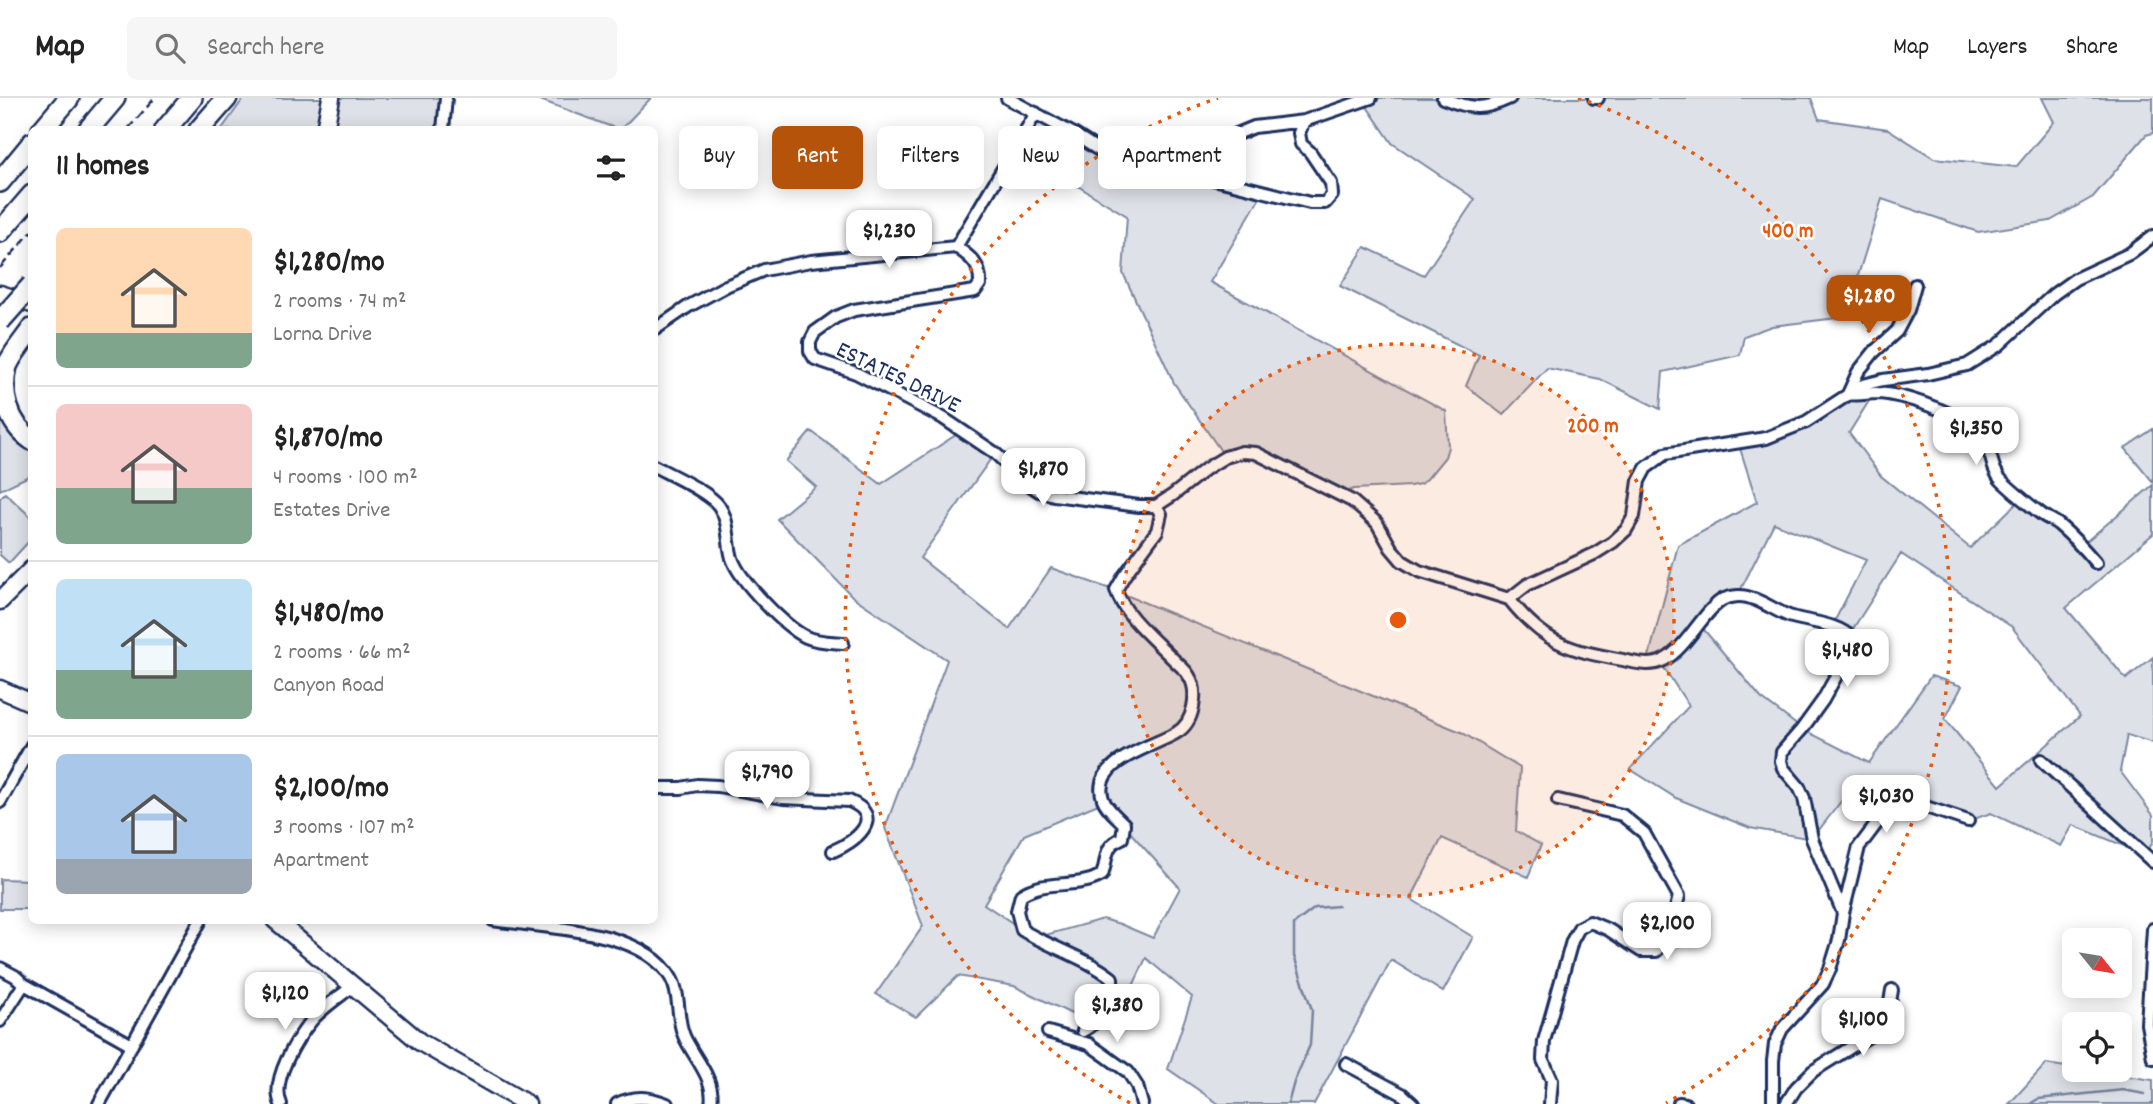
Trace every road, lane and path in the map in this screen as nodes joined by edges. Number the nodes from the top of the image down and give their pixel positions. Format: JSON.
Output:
{"nodes":[{"id":1,"x":69,"y":98,"type":"edge"},
{"id":2,"x":116,"y":98,"type":"edge"},
{"id":3,"x":192,"y":98,"type":"edge"},
{"id":4,"x":227,"y":98,"type":"edge"},
{"id":5,"x":331,"y":98,"type":"edge"},
{"id":6,"x":446,"y":98,"type":"edge"},
{"id":7,"x":1007,"y":98,"type":"edge"},
{"id":8,"x":1371,"y":98,"type":"edge"},
{"id":9,"x":1443,"y":98,"type":"edge"},
{"id":10,"x":1510,"y":98,"type":"edge"},
{"id":11,"x":1036,"y":113,"type":"junction"},
{"id":12,"x":1304,"y":121,"type":"junction"},
{"id":13,"x":45,"y":126,"type":"edge"},
{"id":14,"x":92,"y":126,"type":"edge"},
{"id":15,"x":168,"y":126,"type":"edge"},
{"id":16,"x":203,"y":126,"type":"edge"},
{"id":17,"x":211,"y":126,"type":"edge"},
{"id":18,"x":326,"y":126,"type":"edge"},
{"id":19,"x":443,"y":126,"type":"edge"},
{"id":20,"x":1246,"y":130,"type":"edge"},
{"id":21,"x":28,"y":148,"type":"edge"},
{"id":22,"x":1098,"y":150,"type":"edge"},
{"id":23,"x":0,"y":183,"type":"edge"},
{"id":24,"x":1246,"y":188,"type":"edge"},
{"id":25,"x":28,"y":200,"type":"edge"},
{"id":26,"x":0,"y":232,"type":"edge"},
{"id":27,"x":2153,"y":236,"type":"edge"},
{"id":28,"x":956,"y":247,"type":"junction"},
{"id":29,"x":1915,"y":285,"type":"dead end"},
{"id":30,"x":28,"y":290,"type":"edge"},
{"id":31,"x":0,"y":294,"type":"edge"},
{"id":32,"x":28,"y":303,"type":"edge"},
{"id":33,"x":0,"y":321,"type":"edge"},
{"id":34,"x":658,"y":327,"type":"edge"},
{"id":35,"x":28,"y":333,"type":"edge"},
{"id":36,"x":28,"y":335,"type":"edge"},
{"id":37,"x":0,"y":362,"type":"edge"},
{"id":38,"x":1848,"y":394,"type":"junction"},
{"id":39,"x":28,"y":437,"type":"edge"},
{"id":40,"x":658,"y":468,"type":"edge"},
{"id":41,"x":1156,"y":506,"type":"junction"},
{"id":42,"x":2096,"y":563,"type":"dead end"},
{"id":43,"x":28,"y":573,"type":"edge"},
{"id":44,"x":1509,"y":599,"type":"junction"},
{"id":45,"x":0,"y":601,"type":"edge"},
{"id":46,"x":843,"y":643,"type":"dead end"},
{"id":47,"x":0,"y":689,"type":"edge"},
{"id":48,"x":28,"y":701,"type":"edge"},
{"id":49,"x":28,"y":752,"type":"edge"},
{"id":50,"x":2041,"y":760,"type":"dead end"},
{"id":51,"x":658,"y":788,"type":"edge"},
{"id":52,"x":1558,"y":800,"type":"dead end"},
{"id":53,"x":0,"y":802,"type":"edge"},
{"id":54,"x":1968,"y":821,"type":"dead end"},
{"id":55,"x":833,"y":851,"type":"dead end"},
{"id":56,"x":2153,"y":862,"type":"edge"},
{"id":57,"x":1843,"y":913,"type":"junction"},
{"id":58,"x":199,"y":924,"type":"edge"},
{"id":59,"x":280,"y":924,"type":"edge"},
{"id":60,"x":526,"y":924,"type":"edge"},
{"id":61,"x":2153,"y":929,"type":"edge"},
{"id":62,"x":0,"y":968,"type":"edge"},
{"id":63,"x":23,"y":984,"type":"junction"},
{"id":64,"x":354,"y":985,"type":"junction"},
{"id":65,"x":1892,"y":990,"type":"dead end"},
{"id":66,"x":0,"y":1021,"type":"edge"},
{"id":67,"x":1083,"y":1031,"type":"dead end"},
{"id":68,"x":1048,"y":1032,"type":"dead end"},
{"id":69,"x":132,"y":1045,"type":"junction"},
{"id":70,"x":2153,"y":1058,"type":"edge"},
{"id":71,"x":1346,"y":1063,"type":"dead end"},
{"id":72,"x":99,"y":1104,"type":"edge"},
{"id":73,"x":281,"y":1104,"type":"edge"},
{"id":74,"x":527,"y":1104,"type":"edge"},
{"id":75,"x":617,"y":1104,"type":"edge"},
{"id":76,"x":667,"y":1104,"type":"edge"},
{"id":77,"x":711,"y":1104,"type":"edge"},
{"id":78,"x":1142,"y":1104,"type":"edge"},
{"id":79,"x":1413,"y":1104,"type":"edge"},
{"id":80,"x":1550,"y":1104,"type":"edge"},
{"id":81,"x":1773,"y":1104,"type":"edge"},
{"id":82,"x":1786,"y":1104,"type":"edge"}],
"edges":[{"from":1,"to":13,"type":"highway"},
{"from":2,"to":14,"type":"highway"},
{"from":3,"to":15,"type":"highway"},
{"from":4,"to":16,"type":"highway"},
{"from":4,"to":17,"type":"highway"},
{"from":5,"to":18,"type":"street"},
{"from":6,"to":19,"type":"street"},
{"from":7,"to":11,"type":"street"},
{"from":8,"to":12,"type":"street"},
{"from":9,"to":10,"type":"street"},
{"from":11,"to":22,"type":"street"},
{"from":11,"to":28,"type":"street"},
{"from":12,"to":20,"type":"street"},
{"from":12,"to":24,"type":"street"},
{"from":21,"to":23,"type":"highway"},
{"from":25,"to":26,"type":"highway"},
{"from":27,"to":38,"type":"street"},
{"from":28,"to":34,"type":"street"},
{"from":28,"to":41,"type":"street","name":"ESTATES DRIVE"},
{"from":29,"to":38,"type":"street"},
{"from":30,"to":33,"type":"highway","bridge":true},
{"from":31,"to":32,"type":"street"},
{"from":35,"to":37,"type":"highway"},
{"from":36,"to":39,"type":"highway"},
{"from":38,"to":42,"type":"street"},
{"from":38,"to":44,"type":"street"},
{"from":40,"to":46,"type":"street"},
{"from":41,"to":44,"type":"street"},
{"from":41,"to":67,"type":"street"},
{"from":43,"to":45,"type":"street"},
{"from":44,"to":57,"type":"street"},
{"from":47,"to":48,"type":"street"},
{"from":49,"to":53,"type":"street"},
{"from":50,"to":56,"type":"street"},
{"from":51,"to":55,"type":"street"},
{"from":52,"to":80,"type":"street"},
{"from":54,"to":57,"type":"street"},
{"from":57,"to":81,"type":"street"},
{"from":58,"to":69,"type":"street"},
{"from":59,"to":64,"type":"street"},
{"from":60,"to":77,"type":"street"},
{"from":61,"to":70,"type":"street"},
{"from":62,"to":63,"type":"street"},
{"from":63,"to":66,"type":"street"},
{"from":63,"to":69,"type":"street"},
{"from":64,"to":73,"type":"street"},
{"from":64,"to":74,"type":"street"},
{"from":65,"to":82,"type":"street"},
{"from":68,"to":78,"type":"street"},
{"from":69,"to":72,"type":"street"},
{"from":71,"to":79,"type":"street"},
{"from":75,"to":76,"type":"street"}]}
